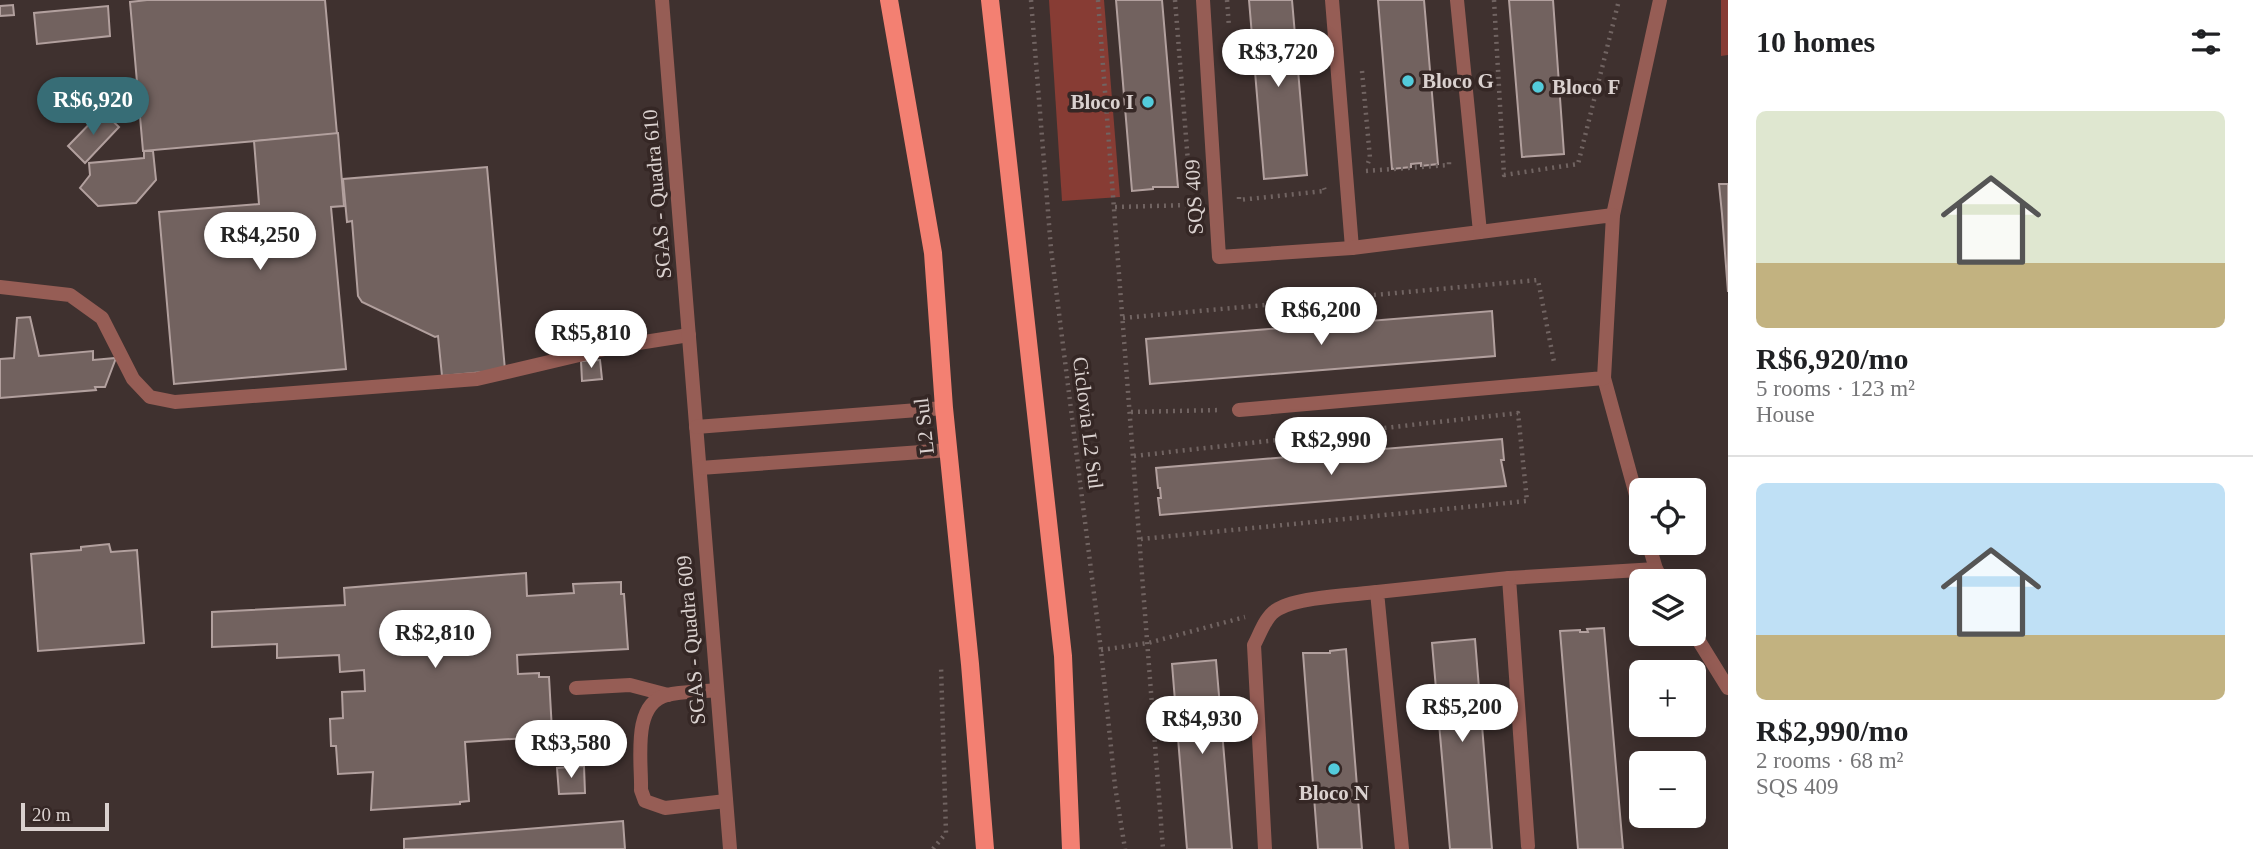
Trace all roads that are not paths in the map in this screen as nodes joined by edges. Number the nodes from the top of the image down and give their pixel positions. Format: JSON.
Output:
{"nodes":[{"id":1,"x":662,"y":0,"type":"edge"},
{"id":2,"x":889,"y":0,"type":"edge"},
{"id":3,"x":990,"y":0,"type":"edge"},
{"id":4,"x":1203,"y":0,"type":"edge"},
{"id":5,"x":1332,"y":0,"type":"edge"},
{"id":6,"x":1457,"y":0,"type":"edge"},
{"id":7,"x":1660,"y":0,"type":"edge"},
{"id":8,"x":1613,"y":215,"type":"junction"},
{"id":9,"x":1480,"y":232,"type":"junction"},
{"id":10,"x":1352,"y":248,"type":"junction"},
{"id":11,"x":0,"y":287,"type":"edge"},
{"id":12,"x":689,"y":335,"type":"junction"},
{"id":13,"x":1604,"y":379,"type":"junction"},
{"id":14,"x":944,"y":408,"type":"junction"},
{"id":15,"x":1239,"y":410,"type":"road end"},
{"id":16,"x":696,"y":427,"type":"junction"},
{"id":17,"x":949,"y":450,"type":"junction"},
{"id":18,"x":700,"y":468,"type":"junction"},
{"id":19,"x":1631,"y":478,"type":"edge"},
{"id":20,"x":1629,"y":576,"type":"edge"},
{"id":21,"x":1509,"y":578,"type":"junction"},
{"id":22,"x":1377,"y":592,"type":"junction"},
{"id":23,"x":1702,"y":646,"type":"edge"},
{"id":24,"x":576,"y":688,"type":"dead end"},
{"id":25,"x":1728,"y":688,"type":"edge"},
{"id":26,"x":717,"y":690,"type":"junction"},
{"id":27,"x":668,"y":695,"type":"junction"},
{"id":28,"x":726,"y":801,"type":"junction"},
{"id":29,"x":1528,"y":846,"type":"dead end"},
{"id":30,"x":730,"y":849,"type":"edge"},
{"id":31,"x":985,"y":849,"type":"edge"},
{"id":32,"x":1071,"y":849,"type":"edge"},
{"id":33,"x":1265,"y":849,"type":"edge"},
{"id":34,"x":1402,"y":849,"type":"edge"}],
"edges":[{"from":1,"to":12,"type":"street","name":"SGAS - Quadra 610"},
{"from":2,"to":14,"type":"main road","name":"L2 Sul"},
{"from":3,"to":32,"type":"main road"},
{"from":4,"to":10,"type":"street","name":"SQS 409"},
{"from":5,"to":10,"type":"street"},
{"from":6,"to":9,"type":"street"},
{"from":7,"to":8,"type":"street"},
{"from":8,"to":9,"type":"street","name":"SQS 409"},
{"from":8,"to":13,"type":"street"},
{"from":9,"to":10,"type":"street","name":"SQS 409"},
{"from":11,"to":12,"type":"street"},
{"from":12,"to":16,"type":"street","name":"SGAS - Quadra 610"},
{"from":13,"to":15,"type":"street"},
{"from":13,"to":19,"type":"street"},
{"from":14,"to":16,"type":"street"},
{"from":14,"to":17,"type":"main road","name":"L2 Sul"},
{"from":16,"to":18,"type":"street","name":"SGAS - Quadra 609"},
{"from":17,"to":18,"type":"street"},
{"from":17,"to":31,"type":"main road","name":"L2 Sul"},
{"from":18,"to":26,"type":"street","name":"SGAS - Quadra 609"},
{"from":20,"to":21,"type":"street"},
{"from":21,"to":22,"type":"street"},
{"from":21,"to":29,"type":"street"},
{"from":22,"to":33,"type":"street"},
{"from":22,"to":34,"type":"street"},
{"from":23,"to":25,"type":"street"},
{"from":24,"to":27,"type":"street"},
{"from":26,"to":27,"type":"street"},
{"from":26,"to":28,"type":"street","name":"SGAS - Quadra 609"},
{"from":27,"to":28,"type":"street"},
{"from":28,"to":30,"type":"street","name":"SGAS - Quadra 609"}]}
